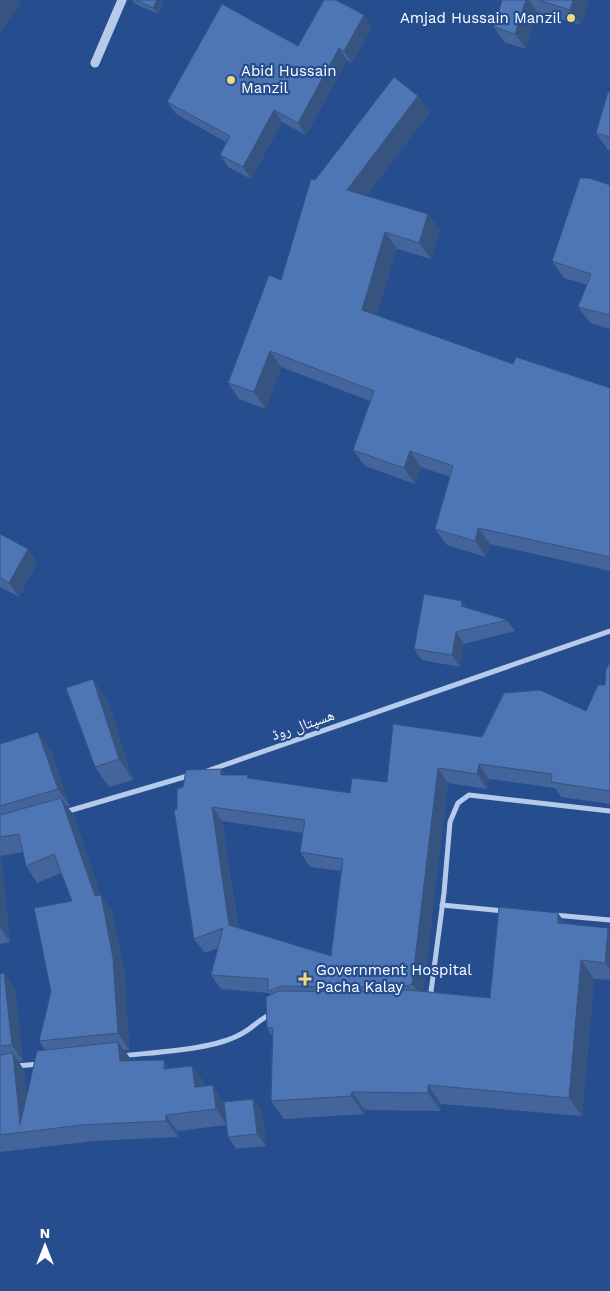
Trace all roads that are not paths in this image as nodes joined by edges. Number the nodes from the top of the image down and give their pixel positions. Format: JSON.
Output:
{"nodes":[{"id":1,"x":122,"y":0,"type":"edge"},
{"id":2,"x":95,"y":63,"type":"dead end"},
{"id":3,"x":610,"y":631,"type":"edge"},
{"id":4,"x":205,"y":771,"type":"edge"},
{"id":5,"x":195,"y":774,"type":"edge"},
{"id":6,"x":610,"y":811,"type":"edge"},
{"id":7,"x":56,"y":815,"type":"edge"},
{"id":8,"x":442,"y":905,"type":"junction"},
{"id":9,"x":511,"y":912,"type":"edge"},
{"id":10,"x":551,"y":915,"type":"edge"},
{"id":11,"x":610,"y":920,"type":"edge"},
{"id":12,"x":424,"y":1002,"type":"edge"},
{"id":13,"x":276,"y":1012,"type":"edge"},
{"id":14,"x":115,"y":1056,"type":"edge"},
{"id":15,"x":47,"y":1063,"type":"edge"},
{"id":16,"x":10,"y":1067,"type":"edge"}],
"edges":[{"from":1,"to":2,"type":"street"},
{"from":3,"to":4,"type":"street","name":"ھسپتال روڈ"},
{"from":5,"to":7,"type":"street"},
{"from":6,"to":8,"type":"street"},
{"from":8,"to":9,"type":"street"},
{"from":8,"to":12,"type":"street"},
{"from":10,"to":11,"type":"street"},
{"from":13,"to":14,"type":"street"},
{"from":15,"to":16,"type":"street"}]}
